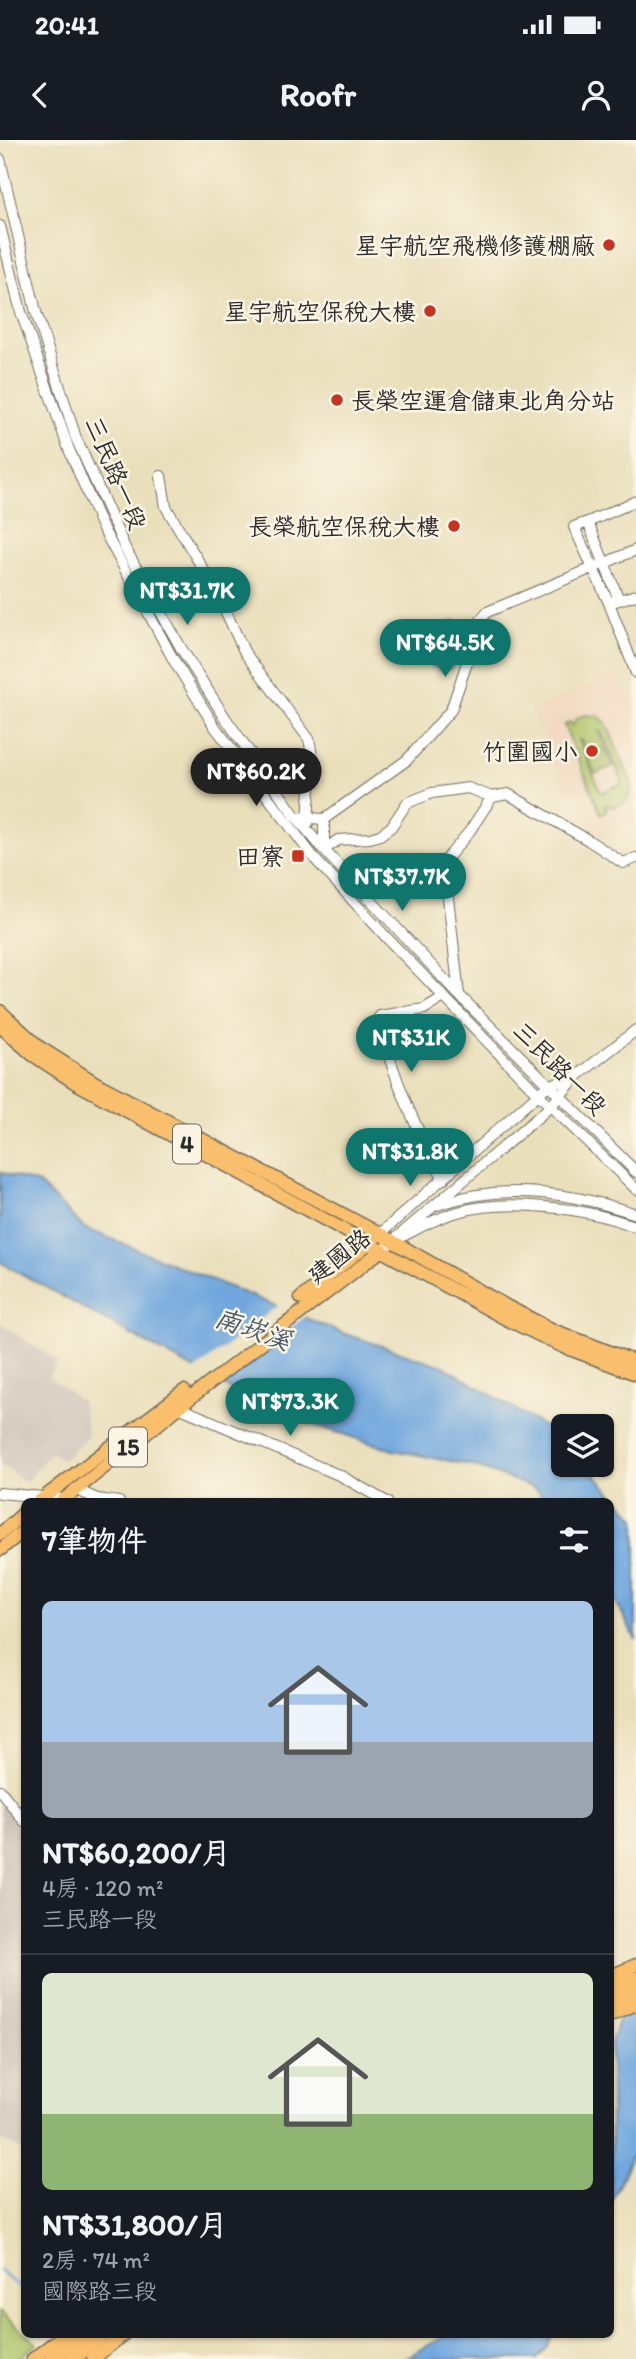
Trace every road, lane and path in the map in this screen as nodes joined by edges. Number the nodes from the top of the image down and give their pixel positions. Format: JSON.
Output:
{"nodes":[{"id":1,"x":0,"y":159,"type":"edge"},
{"id":2,"x":0,"y":226,"type":"edge"},
{"id":3,"x":161,"y":476,"type":"dead end"},
{"id":4,"x":636,"y":501,"type":"edge"},
{"id":5,"x":588,"y":522,"type":"junction"},
{"id":6,"x":636,"y":550,"type":"edge"},
{"id":7,"x":604,"y":562,"type":"junction"},
{"id":8,"x":591,"y":568,"type":"junction"},
{"id":9,"x":636,"y":595,"type":"edge"},
{"id":10,"x":614,"y":602,"type":"junction"},
{"id":11,"x":636,"y":673,"type":"edge"},
{"id":12,"x":492,"y":797,"type":"junction"},
{"id":13,"x":296,"y":817,"type":"junction"},
{"id":14,"x":309,"y":818,"type":"junction"},
{"id":15,"x":324,"y":819,"type":"junction"},
{"id":16,"x":307,"y":830,"type":"junction"},
{"id":17,"x":324,"y":850,"type":"junction"},
{"id":18,"x":314,"y":858,"type":"junction"},
{"id":19,"x":636,"y":858,"type":"edge"},
{"id":20,"x":459,"y":995,"type":"junction"},
{"id":21,"x":444,"y":997,"type":"junction"},
{"id":22,"x":0,"y":1011,"type":"edge"},
{"id":23,"x":0,"y":1026,"type":"edge"},
{"id":24,"x":636,"y":1030,"type":"edge"},
{"id":25,"x":576,"y":1077,"type":"junction"},
{"id":26,"x":547,"y":1086,"type":"junction"},
{"id":27,"x":538,"y":1094,"type":"junction"},
{"id":28,"x":560,"y":1098,"type":"junction"},
{"id":29,"x":551,"y":1106,"type":"junction"},
{"id":30,"x":636,"y":1172,"type":"edge"},
{"id":31,"x":444,"y":1178,"type":"junction"},
{"id":32,"x":636,"y":1189,"type":"edge"},
{"id":33,"x":430,"y":1208,"type":"junction"},
{"id":34,"x":636,"y":1214,"type":"edge"},
{"id":35,"x":397,"y":1220,"type":"junction"},
{"id":36,"x":636,"y":1227,"type":"edge"},
{"id":37,"x":380,"y":1234,"type":"junction"},
{"id":38,"x":393,"y":1241,"type":"junction"},
{"id":39,"x":369,"y":1243,"type":"junction"},
{"id":40,"x":382,"y":1250,"type":"junction"},
{"id":41,"x":306,"y":1301,"type":"junction"},
{"id":42,"x":636,"y":1362,"type":"edge"},
{"id":43,"x":636,"y":1374,"type":"edge"},
{"id":44,"x":188,"y":1393,"type":"junction"},
{"id":45,"x":178,"y":1407,"type":"junction"},
{"id":46,"x":75,"y":1489,"type":"junction"},
{"id":47,"x":0,"y":1493,"type":"edge"},
{"id":48,"x":34,"y":1498,"type":"edge"},
{"id":49,"x":42,"y":1498,"type":"edge"},
{"id":50,"x":64,"y":1498,"type":"edge"},
{"id":51,"x":95,"y":1498,"type":"edge"},
{"id":52,"x":380,"y":1498,"type":"edge"},
{"id":53,"x":21,"y":1516,"type":"edge"},
{"id":54,"x":21,"y":1532,"type":"edge"},
{"id":55,"x":0,"y":1534,"type":"edge"},
{"id":56,"x":0,"y":1550,"type":"edge"},
{"id":57,"x":0,"y":1790,"type":"edge"},
{"id":58,"x":21,"y":1817,"type":"edge"},
{"id":59,"x":636,"y":1965,"type":"edge"},
{"id":60,"x":614,"y":1975,"type":"edge"},
{"id":61,"x":636,"y":1979,"type":"edge"},
{"id":62,"x":614,"y":1988,"type":"edge"},
{"id":63,"x":636,"y":1991,"type":"edge"},
{"id":64,"x":614,"y":2000,"type":"edge"},
{"id":65,"x":636,"y":2004,"type":"edge"},
{"id":66,"x":614,"y":2014,"type":"edge"},
{"id":67,"x":60,"y":2338,"type":"edge"},
{"id":68,"x":78,"y":2338,"type":"edge"},
{"id":69,"x":98,"y":2338,"type":"edge"},
{"id":70,"x":119,"y":2338,"type":"edge"},
{"id":71,"x":33,"y":2359,"type":"edge"},
{"id":72,"x":52,"y":2359,"type":"edge"},
{"id":73,"x":74,"y":2359,"type":"edge"},
{"id":74,"x":93,"y":2359,"type":"edge"}],
"edges":[{"from":1,"to":13,"type":"street","name":"三民路一段"},
{"from":2,"to":18,"type":"street","name":"三民路一段"},
{"from":3,"to":14,"type":"street"},
{"from":4,"to":5,"type":"street"},
{"from":5,"to":7,"type":"street"},
{"from":5,"to":8,"type":"street"},
{"from":6,"to":7,"type":"street"},
{"from":7,"to":8,"type":"street"},
{"from":7,"to":10,"type":"street"},
{"from":8,"to":10,"type":"street"},
{"from":8,"to":15,"type":"street"},
{"from":9,"to":10,"type":"street"},
{"from":10,"to":11,"type":"street"},
{"from":12,"to":17,"type":"street"},
{"from":12,"to":19,"type":"street"},
{"from":12,"to":20,"type":"street"},
{"from":13,"to":14,"type":"street"},
{"from":13,"to":16,"type":"street","name":"三民路一段"},
{"from":14,"to":15,"type":"street"},
{"from":14,"to":16,"type":"street"},
{"from":15,"to":17,"type":"street"},
{"from":16,"to":17,"type":"street","name":"三民路一段"},
{"from":17,"to":18,"type":"street"},
{"from":17,"to":20,"type":"street","name":"三民路一段"},
{"from":18,"to":21,"type":"street","name":"三民路一段"},
{"from":20,"to":26,"type":"street","name":"三民路一段"},
{"from":21,"to":27,"type":"street","name":"三民路一段"},
{"from":21,"to":31,"type":"street"},
{"from":22,"to":37,"type":"main road","number":"4"},
{"from":23,"to":39,"type":"main road","number":"4"},
{"from":24,"to":25,"type":"street"},
{"from":25,"to":26,"type":"street"},
{"from":25,"to":28,"type":"street"},
{"from":26,"to":27,"type":"street","name":"建國路"},
{"from":26,"to":28,"type":"street","name":"三民路一段"},
{"from":27,"to":29,"type":"street","name":"三民路一段"},
{"from":27,"to":31,"type":"street","name":"建國路"},
{"from":28,"to":29,"type":"street"},
{"from":28,"to":30,"type":"street","name":"三民路一段"},
{"from":29,"to":32,"type":"street","name":"三民路一段"},
{"from":29,"to":33,"type":"street"},
{"from":31,"to":35,"type":"street","name":"建國路"},
{"from":33,"to":34,"type":"street"},
{"from":33,"to":35,"type":"street"},
{"from":33,"to":38,"type":"street"},
{"from":35,"to":37,"type":"street","name":"建國路"},
{"from":36,"to":38,"type":"street"},
{"from":37,"to":38,"type":"main road","number":"4"},
{"from":37,"to":39,"type":"main road","name":"建國路","number":"15"},
{"from":38,"to":40,"type":"street","name":"建國路"},
{"from":38,"to":42,"type":"main road","number":"4"},
{"from":39,"to":40,"type":"main road","number":"4"},
{"from":39,"to":41,"type":"main road","name":"建國路","number":"15"},
{"from":40,"to":41,"type":"main road","name":"建國路","number":"15"},
{"from":40,"to":43,"type":"main road","number":"4"},
{"from":41,"to":44,"type":"main road","number":"15"},
{"from":44,"to":45,"type":"main road","number":"15"},
{"from":44,"to":49,"type":"main road","number":"15"},
{"from":45,"to":46,"type":"main road","number":"15"},
{"from":45,"to":52,"type":"street"},
{"from":46,"to":50,"type":"main road","number":"15"},
{"from":46,"to":51,"type":"street"},
{"from":47,"to":48,"type":"street"},
{"from":53,"to":55,"type":"main road"},
{"from":54,"to":56,"type":"main road"},
{"from":57,"to":58,"type":"street"},
{"from":59,"to":60,"type":"main road"},
{"from":61,"to":62,"type":"highway"},
{"from":63,"to":64,"type":"highway"},
{"from":65,"to":66,"type":"main road"},
{"from":67,"to":71,"type":"main road"},
{"from":68,"to":72,"type":"highway"},
{"from":69,"to":73,"type":"highway"},
{"from":70,"to":74,"type":"main road"}]}
